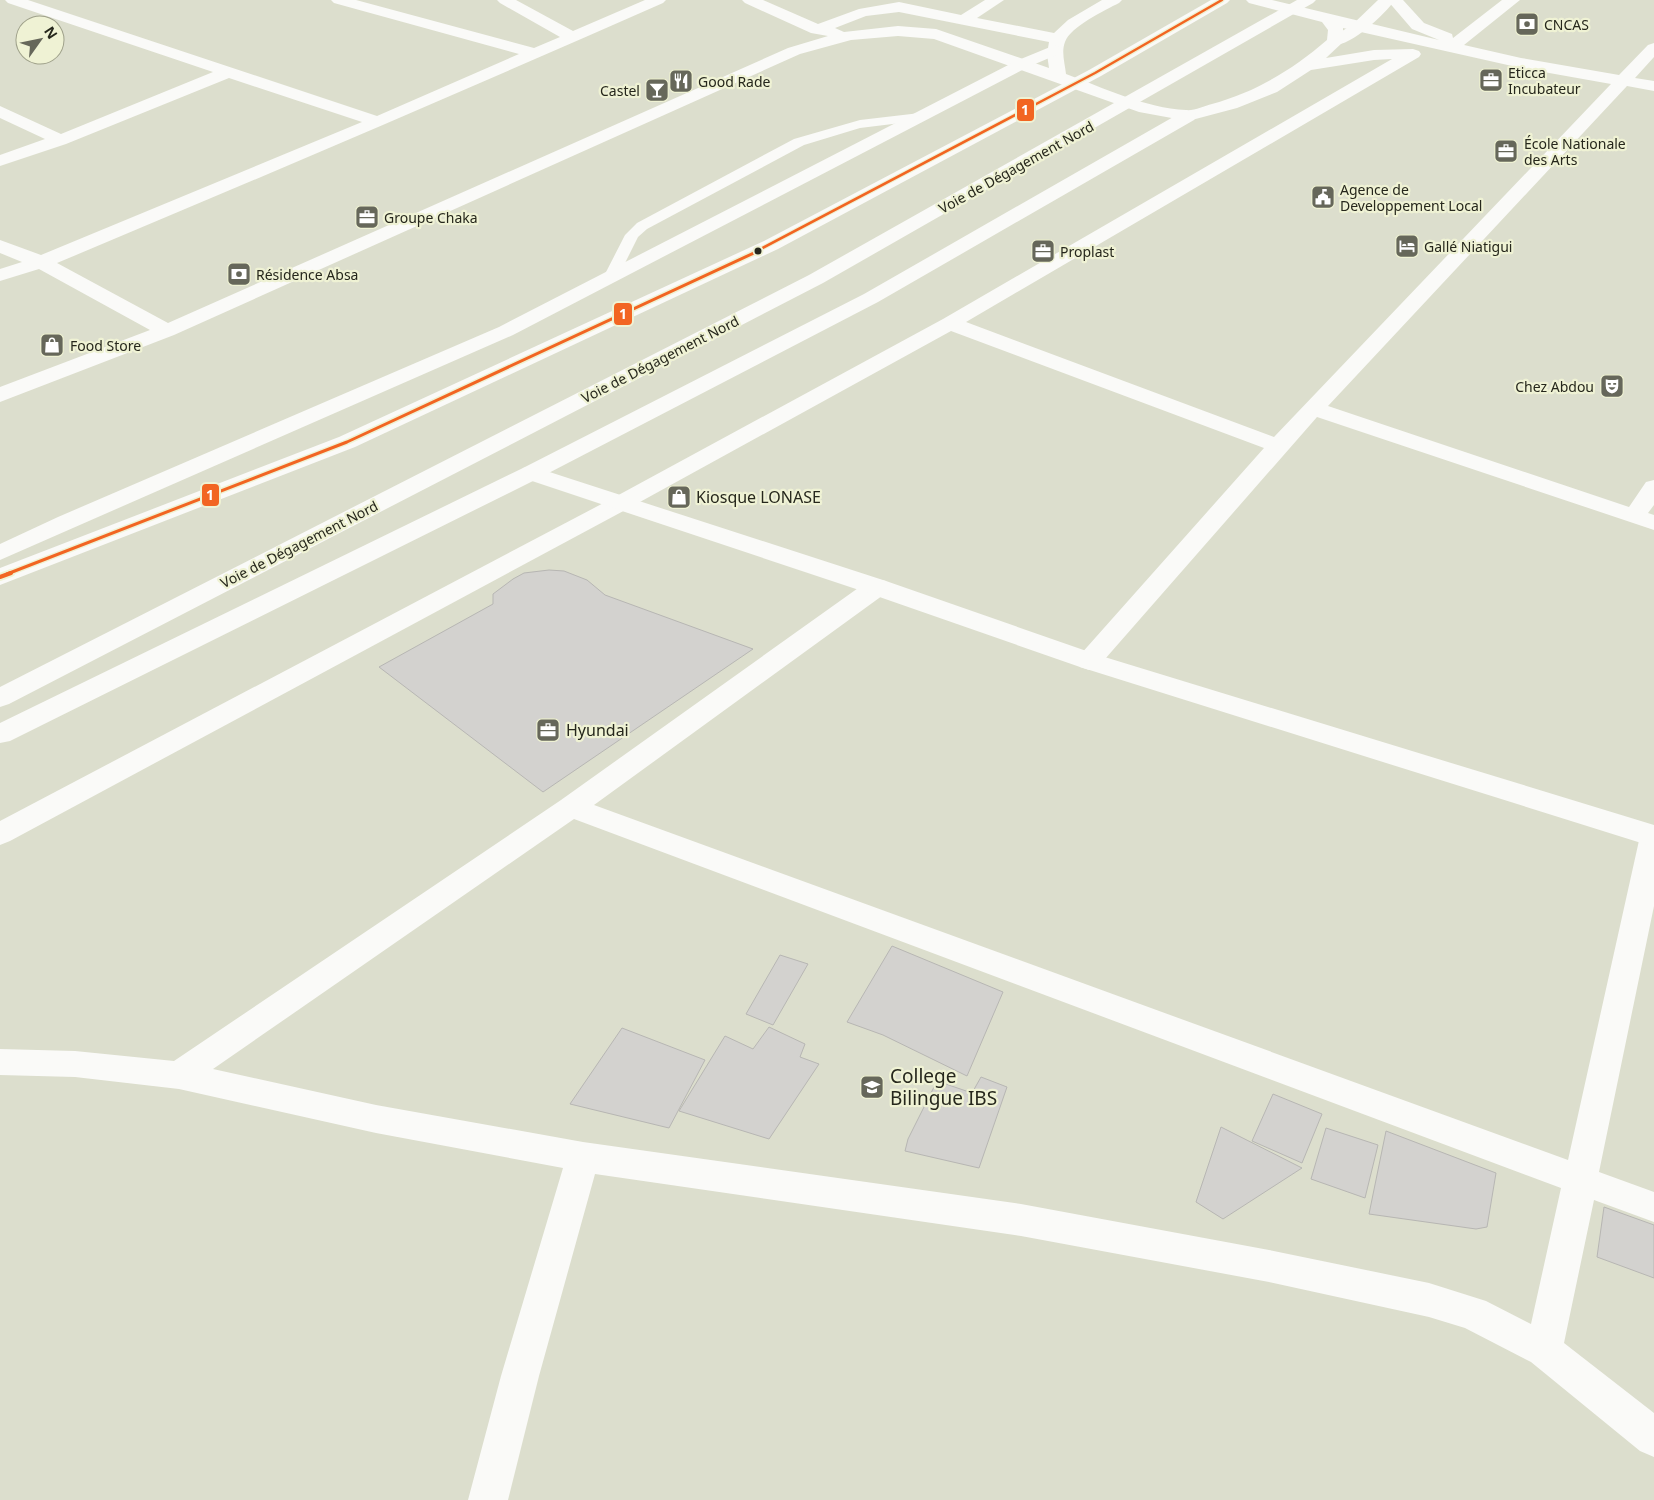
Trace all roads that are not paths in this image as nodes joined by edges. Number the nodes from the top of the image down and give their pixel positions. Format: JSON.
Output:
{"nodes":[{"id":1,"x":13,"y":0,"type":"edge"},
{"id":2,"x":339,"y":0,"type":"edge"},
{"id":3,"x":505,"y":0,"type":"edge"},
{"id":4,"x":658,"y":0,"type":"edge"},
{"id":5,"x":750,"y":0,"type":"edge"},
{"id":6,"x":996,"y":0,"type":"edge"},
{"id":7,"x":1113,"y":0,"type":"edge"},
{"id":8,"x":1222,"y":0,"type":"edge"},
{"id":9,"x":1254,"y":0,"type":"edge"},
{"id":10,"x":1308,"y":0,"type":"edge"},
{"id":11,"x":1388,"y":0,"type":"edge"},
{"id":12,"x":1395,"y":0,"type":"edge"},
{"id":13,"x":1512,"y":0,"type":"edge"},
{"id":14,"x":944,"y":1,"type":"edge"},
{"id":15,"x":894,"y":4,"type":"edge"},
{"id":16,"x":1327,"y":19,"type":"junction"},
{"id":17,"x":962,"y":20,"type":"junction"},
{"id":18,"x":1358,"y":28,"type":"junction"},
{"id":19,"x":818,"y":30,"type":"junction"},
{"id":20,"x":850,"y":35,"type":"junction"},
{"id":21,"x":574,"y":38,"type":"junction"},
{"id":22,"x":1335,"y":42,"type":"junction"},
{"id":23,"x":1458,"y":42,"type":"junction"},
{"id":24,"x":1056,"y":44,"type":"junction"},
{"id":25,"x":1654,"y":48,"type":"edge"},
{"id":26,"x":794,"y":51,"type":"junction"},
{"id":27,"x":536,"y":54,"type":"junction"},
{"id":28,"x":1413,"y":54,"type":"junction"},
{"id":29,"x":1520,"y":63,"type":"junction"},
{"id":30,"x":1022,"y":64,"type":"junction"},
{"id":31,"x":1307,"y":66,"type":"junction"},
{"id":32,"x":229,"y":72,"type":"junction"},
{"id":33,"x":1058,"y":77,"type":"junction"},
{"id":34,"x":1624,"y":81,"type":"junction"},
{"id":35,"x":1654,"y":86,"type":"edge"},
{"id":36,"x":0,"y":111,"type":"edge"},
{"id":37,"x":1188,"y":116,"type":"junction"},
{"id":38,"x":920,"y":117,"type":"junction"},
{"id":39,"x":378,"y":122,"type":"junction"},
{"id":40,"x":60,"y":140,"type":"junction"},
{"id":41,"x":0,"y":161,"type":"edge"},
{"id":42,"x":0,"y":246,"type":"edge"},
{"id":43,"x":41,"y":262,"type":"junction"},
{"id":44,"x":0,"y":276,"type":"edge"},
{"id":45,"x":612,"y":276,"type":"junction"},
{"id":46,"x":950,"y":323,"type":"junction"},
{"id":47,"x":167,"y":331,"type":"junction"},
{"id":48,"x":0,"y":395,"type":"edge"},
{"id":49,"x":1314,"y":408,"type":"junction"},
{"id":50,"x":1278,"y":446,"type":"junction"},
{"id":51,"x":531,"y":473,"type":"junction"},
{"id":52,"x":1654,"y":487,"type":"edge"},
{"id":53,"x":622,"y":503,"type":"junction"},
{"id":54,"x":1644,"y":520,"type":"edge"},
{"id":55,"x":0,"y":553,"type":"edge"},
{"id":56,"x":0,"y":577,"type":"edge"},
{"id":57,"x":877,"y":587,"type":"junction"},
{"id":58,"x":1089,"y":661,"type":"junction"},
{"id":59,"x":0,"y":698,"type":"edge"},
{"id":60,"x":0,"y":734,"type":"edge"},
{"id":61,"x":571,"y":807,"type":"junction"},
{"id":62,"x":0,"y":834,"type":"edge"},
{"id":63,"x":1654,"y":836,"type":"edge"},
{"id":64,"x":0,"y":1062,"type":"edge"},
{"id":65,"x":179,"y":1075,"type":"junction"},
{"id":66,"x":583,"y":1157,"type":"junction"},
{"id":67,"x":1580,"y":1180,"type":"junction"},
{"id":68,"x":1654,"y":1207,"type":"edge"},
{"id":69,"x":1544,"y":1350,"type":"junction"},
{"id":70,"x":1654,"y":1438,"type":"edge"},
{"id":71,"x":488,"y":1500,"type":"edge"}],
"edges":[{"from":1,"to":32,"type":"main road"},
{"from":2,"to":27,"type":"main road"},
{"from":3,"to":21,"type":"main road"},
{"from":4,"to":21,"type":"main road"},
{"from":5,"to":19,"type":"main road"},
{"from":6,"to":17,"type":"main road"},
{"from":7,"to":24,"type":"main road"},
{"from":8,"to":56,"type":"main road"},
{"from":9,"to":16,"type":"main road"},
{"from":10,"to":59,"type":"main road","name":"Voie de Dégagement Nord"},
{"from":11,"to":18,"type":"main road"},
{"from":12,"to":23,"type":"main road"},
{"from":13,"to":23,"type":"main road"},
{"from":14,"to":15,"type":"main road"},
{"from":15,"to":17,"type":"main road"},
{"from":15,"to":19,"type":"main road"},
{"from":16,"to":18,"type":"main road"},
{"from":16,"to":22,"type":"main road"},
{"from":17,"to":24,"type":"main road"},
{"from":18,"to":22,"type":"main road"},
{"from":18,"to":29,"type":"main road"},
{"from":19,"to":20,"type":"main road"},
{"from":19,"to":26,"type":"main road"},
{"from":20,"to":26,"type":"main road"},
{"from":20,"to":30,"type":"main road"},
{"from":21,"to":27,"type":"main road"},
{"from":22,"to":31,"type":"main road"},
{"from":23,"to":29,"type":"main road"},
{"from":24,"to":30,"type":"main road"},
{"from":24,"to":33,"type":"main road"},
{"from":25,"to":34,"type":"main road"},
{"from":26,"to":47,"type":"main road"},
{"from":27,"to":39,"type":"main road"},
{"from":28,"to":29,"type":"main road"},
{"from":28,"to":31,"type":"main road"},
{"from":28,"to":46,"type":"main road"},
{"from":29,"to":34,"type":"main road"},
{"from":30,"to":33,"type":"main road"},
{"from":30,"to":38,"type":"main road"},
{"from":31,"to":37,"type":"main road"},
{"from":32,"to":39,"type":"main road"},
{"from":32,"to":40,"type":"main road"},
{"from":33,"to":37,"type":"main road"},
{"from":34,"to":35,"type":"main road"},
{"from":34,"to":49,"type":"main road"},
{"from":36,"to":40,"type":"main road"},
{"from":37,"to":51,"type":"main road"},
{"from":38,"to":45,"type":"main road"},
{"from":38,"to":45,"type":"lane"},
{"from":39,"to":43,"type":"main road"},
{"from":40,"to":41,"type":"main road"},
{"from":42,"to":43,"type":"main road"},
{"from":43,"to":44,"type":"main road"},
{"from":43,"to":47,"type":"main road"},
{"from":45,"to":55,"type":"main road"},
{"from":46,"to":50,"type":"main road"},
{"from":46,"to":53,"type":"main road"},
{"from":47,"to":48,"type":"main road"},
{"from":49,"to":50,"type":"main road"},
{"from":49,"to":54,"type":"main road"},
{"from":50,"to":58,"type":"main road"},
{"from":51,"to":53,"type":"main road"},
{"from":51,"to":60,"type":"main road"},
{"from":52,"to":54,"type":"main road"},
{"from":53,"to":57,"type":"main road"},
{"from":53,"to":62,"type":"main road"},
{"from":57,"to":58,"type":"main road"},
{"from":57,"to":61,"type":"main road"},
{"from":58,"to":63,"type":"main road"},
{"from":61,"to":65,"type":"main road"},
{"from":61,"to":67,"type":"main road"},
{"from":63,"to":67,"type":"main road"},
{"from":64,"to":65,"type":"main road"},
{"from":65,"to":66,"type":"main road"},
{"from":66,"to":69,"type":"main road"},
{"from":66,"to":71,"type":"main road"},
{"from":67,"to":68,"type":"main road"},
{"from":67,"to":69,"type":"main road"},
{"from":69,"to":70,"type":"main road"}]}
